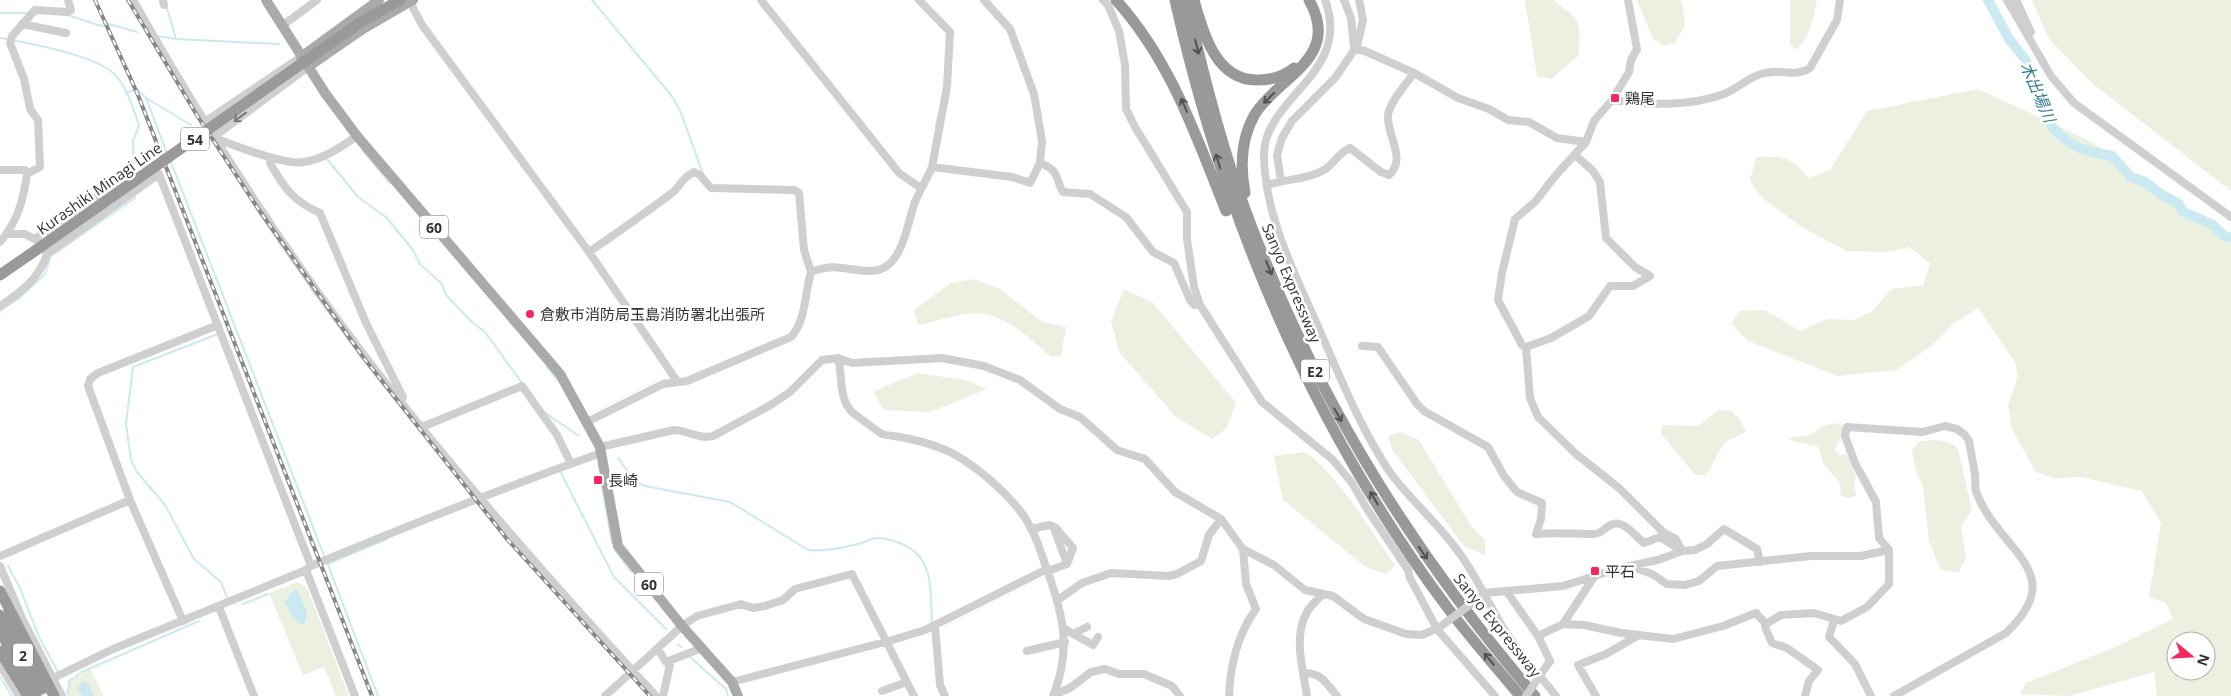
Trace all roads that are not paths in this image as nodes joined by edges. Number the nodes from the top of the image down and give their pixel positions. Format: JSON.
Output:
{"nodes":[{"id":1,"x":68,"y":0,"type":"edge"},
{"id":2,"x":133,"y":0,"type":"edge"},
{"id":3,"x":266,"y":0,"type":"edge"},
{"id":4,"x":317,"y":0,"type":"edge"},
{"id":5,"x":379,"y":0,"type":"edge"},
{"id":6,"x":387,"y":0,"type":"edge"},
{"id":7,"x":393,"y":0,"type":"edge"},
{"id":8,"x":761,"y":0,"type":"edge"},
{"id":9,"x":919,"y":0,"type":"edge"},
{"id":10,"x":984,"y":0,"type":"edge"},
{"id":11,"x":1103,"y":0,"type":"edge"},
{"id":12,"x":1116,"y":0,"type":"edge"},
{"id":13,"x":1175,"y":0,"type":"edge"},
{"id":14,"x":1186,"y":0,"type":"edge"},
{"id":15,"x":1194,"y":0,"type":"edge"},
{"id":16,"x":1302,"y":0,"type":"edge"},
{"id":17,"x":1309,"y":0,"type":"edge"},
{"id":18,"x":1325,"y":0,"type":"edge"},
{"id":19,"x":1344,"y":0,"type":"edge"},
{"id":20,"x":1359,"y":0,"type":"edge"},
{"id":21,"x":1628,"y":0,"type":"edge"},
{"id":22,"x":1840,"y":0,"type":"edge"},
{"id":23,"x":2007,"y":0,"type":"edge"},
{"id":24,"x":2016,"y":0,"type":"edge"},
{"id":25,"x":408,"y":1,"type":"edge"},
{"id":26,"x":361,"y":22,"type":"junction"},
{"id":27,"x":22,"y":24,"type":"junction"},
{"id":28,"x":282,"y":26,"type":"junction"},
{"id":29,"x":66,"y":33,"type":"dead end"},
{"id":30,"x":11,"y":39,"type":"junction"},
{"id":31,"x":0,"y":43,"type":"edge"},
{"id":32,"x":1354,"y":50,"type":"junction"},
{"id":33,"x":2041,"y":60,"type":"junction"},
{"id":34,"x":304,"y":62,"type":"junction"},
{"id":35,"x":1414,"y":73,"type":"junction"},
{"id":36,"x":1612,"y":100,"type":"junction"},
{"id":37,"x":206,"y":121,"type":"junction"},
{"id":38,"x":216,"y":137,"type":"junction"},
{"id":39,"x":354,"y":138,"type":"junction"},
{"id":40,"x":1586,"y":142,"type":"junction"},
{"id":41,"x":1575,"y":155,"type":"junction"},
{"id":42,"x":270,"y":159,"type":"junction"},
{"id":43,"x":1040,"y":163,"type":"junction"},
{"id":44,"x":932,"y":167,"type":"junction"},
{"id":45,"x":0,"y":170,"type":"edge"},
{"id":46,"x":28,"y":173,"type":"junction"},
{"id":47,"x":1281,"y":181,"type":"junction"},
{"id":48,"x":1267,"y":185,"type":"junction"},
{"id":49,"x":920,"y":187,"type":"junction"},
{"id":50,"x":133,"y":194,"type":"junction"},
{"id":51,"x":2231,"y":217,"type":"edge"},
{"id":52,"x":7,"y":234,"type":"junction"},
{"id":53,"x":36,"y":238,"type":"junction"},
{"id":54,"x":0,"y":242,"type":"edge"},
{"id":55,"x":1257,"y":242,"type":"junction"},
{"id":56,"x":589,"y":252,"type":"junction"},
{"id":57,"x":47,"y":254,"type":"junction"},
{"id":58,"x":811,"y":272,"type":"junction"},
{"id":59,"x":0,"y":275,"type":"edge"},
{"id":60,"x":1200,"y":305,"type":"junction"},
{"id":61,"x":0,"y":306,"type":"edge"},
{"id":62,"x":218,"y":325,"type":"junction"},
{"id":63,"x":1282,"y":325,"type":"junction"},
{"id":64,"x":1362,"y":346,"type":"dead end"},
{"id":65,"x":1526,"y":347,"type":"junction"},
{"id":66,"x":838,"y":358,"type":"junction"},
{"id":67,"x":677,"y":381,"type":"junction"},
{"id":68,"x":401,"y":402,"type":"junction"},
{"id":69,"x":587,"y":422,"type":"junction"},
{"id":70,"x":422,"y":427,"type":"junction"},
{"id":71,"x":601,"y":450,"type":"junction"},
{"id":72,"x":571,"y":464,"type":"junction"},
{"id":73,"x":479,"y":497,"type":"junction"},
{"id":74,"x":130,"y":500,"type":"junction"},
{"id":75,"x":1221,"y":519,"type":"junction"},
{"id":76,"x":1031,"y":529,"type":"junction"},
{"id":77,"x":1243,"y":549,"type":"junction"},
{"id":78,"x":1889,"y":550,"type":"junction"},
{"id":79,"x":1682,"y":551,"type":"junction"},
{"id":80,"x":0,"y":556,"type":"edge"},
{"id":81,"x":1760,"y":562,"type":"junction"},
{"id":82,"x":0,"y":566,"type":"edge"},
{"id":83,"x":1630,"y":566,"type":"junction"},
{"id":84,"x":309,"y":568,"type":"junction"},
{"id":85,"x":1048,"y":570,"type":"junction"},
{"id":86,"x":1594,"y":577,"type":"junction"},
{"id":87,"x":0,"y":590,"type":"edge"},
{"id":88,"x":1507,"y":592,"type":"junction"},
{"id":89,"x":1323,"y":594,"type":"junction"},
{"id":90,"x":1482,"y":595,"type":"junction"},
{"id":91,"x":1059,"y":599,"type":"junction"},
{"id":92,"x":219,"y":607,"type":"junction"},
{"id":93,"x":0,"y":614,"type":"edge"},
{"id":94,"x":1834,"y":620,"type":"junction"},
{"id":95,"x":184,"y":621,"type":"junction"},
{"id":96,"x":1563,"y":624,"type":"junction"},
{"id":97,"x":1766,"y":624,"type":"junction"},
{"id":98,"x":682,"y":626,"type":"junction"},
{"id":99,"x":932,"y":627,"type":"junction"},
{"id":100,"x":1087,"y":627,"type":"dead end"},
{"id":101,"x":1064,"y":628,"type":"junction"},
{"id":102,"x":1438,"y":628,"type":"junction"},
{"id":103,"x":0,"y":631,"type":"edge"},
{"id":104,"x":1076,"y":633,"type":"junction"},
{"id":105,"x":1639,"y":635,"type":"junction"},
{"id":106,"x":0,"y":636,"type":"edge"},
{"id":107,"x":1538,"y":636,"type":"junction"},
{"id":108,"x":1098,"y":637,"type":"dead end"},
{"id":109,"x":887,"y":642,"type":"junction"},
{"id":110,"x":1065,"y":642,"type":"junction"},
{"id":111,"x":702,"y":648,"type":"junction"},
{"id":112,"x":658,"y":649,"type":"junction"},
{"id":113,"x":0,"y":651,"type":"edge"},
{"id":114,"x":1027,"y":651,"type":"dead end"},
{"id":115,"x":671,"y":660,"type":"junction"},
{"id":116,"x":0,"y":665,"type":"edge"},
{"id":117,"x":634,"y":670,"type":"junction"},
{"id":118,"x":1303,"y":673,"type":"junction"},
{"id":119,"x":51,"y":680,"type":"junction"},
{"id":120,"x":29,"y":682,"type":"junction"},
{"id":121,"x":732,"y":682,"type":"junction"},
{"id":122,"x":907,"y":682,"type":"junction"},
{"id":123,"x":882,"y":691,"type":"dead end"},
{"id":124,"x":21,"y":695,"type":"edge"},
{"id":125,"x":1054,"y":695,"type":"edge"},
{"id":126,"x":36,"y":696,"type":"edge"},
{"id":127,"x":46,"y":696,"type":"edge"},
{"id":128,"x":54,"y":696,"type":"edge"},
{"id":129,"x":62,"y":696,"type":"edge"},
{"id":130,"x":254,"y":696,"type":"edge"},
{"id":131,"x":355,"y":696,"type":"edge"},
{"id":132,"x":605,"y":696,"type":"edge"},
{"id":133,"x":656,"y":696,"type":"edge"},
{"id":134,"x":663,"y":696,"type":"edge"},
{"id":135,"x":738,"y":696,"type":"edge"},
{"id":136,"x":914,"y":696,"type":"edge"},
{"id":137,"x":945,"y":696,"type":"edge"},
{"id":138,"x":1180,"y":696,"type":"edge"},
{"id":139,"x":1229,"y":696,"type":"edge"},
{"id":140,"x":1308,"y":696,"type":"edge"},
{"id":141,"x":1337,"y":696,"type":"edge"},
{"id":142,"x":1495,"y":696,"type":"edge"},
{"id":143,"x":1520,"y":696,"type":"edge"},
{"id":144,"x":1526,"y":696,"type":"edge"},
{"id":145,"x":1535,"y":696,"type":"edge"},
{"id":146,"x":1556,"y":696,"type":"edge"},
{"id":147,"x":1596,"y":696,"type":"edge"},
{"id":148,"x":1805,"y":696,"type":"edge"},
{"id":149,"x":1871,"y":696,"type":"edge"},
{"id":150,"x":1894,"y":696,"type":"edge"}],
"edges":[{"from":1,"to":27,"type":"street"},
{"from":2,"to":37,"type":"street"},
{"from":3,"to":28,"type":"main road","number":"60"},
{"from":4,"to":28,"type":"street"},
{"from":5,"to":34,"type":"main road"},
{"from":6,"to":26,"type":"highway","number":"54"},
{"from":7,"to":26,"type":"highway"},
{"from":8,"to":49,"type":"street"},
{"from":9,"to":44,"type":"street"},
{"from":10,"to":43,"type":"street"},
{"from":11,"to":60,"type":"street"},
{"from":63,"to":12,"type":"highway","one_way":true},
{"from":63,"to":13,"type":"highway","name":"Sanyo Expressway","number":"E2","one_way":true},
{"from":14,"to":55,"type":"highway","name":"Sanyo Expressway","number":"E2","one_way":true},
{"from":15,"to":16,"type":"highway"},
{"from":17,"to":55,"type":"highway","one_way":true},
{"from":18,"to":48,"type":"street"},
{"from":19,"to":32,"type":"street"},
{"from":20,"to":32,"type":"street"},
{"from":21,"to":36,"type":"street"},
{"from":22,"to":36,"type":"street"},
{"from":23,"to":33,"type":"street"},
{"from":24,"to":33,"type":"street"},
{"from":25,"to":26,"type":"highway","number":"54"},
{"from":25,"to":34,"type":"main road"},
{"from":25,"to":56,"type":"street"},
{"from":26,"to":34,"type":"highway","name":"Kurashiki Minagi Line","number":"54","bridge":true},
{"from":27,"to":29,"type":"street"},
{"from":27,"to":30,"type":"street"},
{"from":28,"to":34,"type":"main road","number":"60"},
{"from":30,"to":31,"type":"street"},
{"from":30,"to":46,"type":"street"},
{"from":32,"to":35,"type":"street"},
{"from":32,"to":47,"type":"street"},
{"from":33,"to":51,"type":"street"},
{"from":34,"to":37,"type":"street"},
{"from":34,"to":38,"type":"street","one_way":true},
{"from":34,"to":39,"type":"main road","number":"60"},
{"from":34,"to":59,"type":"highway","name":"Kurashiki Minagi Line","number":"54","bridge":true},
{"from":35,"to":40,"type":"street"},
{"from":35,"to":47,"type":"street"},
{"from":36,"to":40,"type":"street"},
{"from":37,"to":38,"type":"street"},
{"from":38,"to":42,"type":"street"},
{"from":38,"to":68,"type":"street"},
{"from":39,"to":42,"type":"street"},
{"from":39,"to":69,"type":"main road","number":"60"},
{"from":40,"to":41,"type":"street"},
{"from":41,"to":65,"type":"street"},
{"from":41,"to":65,"type":"street"},
{"from":42,"to":68,"type":"street"},
{"from":43,"to":44,"type":"street"},
{"from":43,"to":60,"type":"street"},
{"from":44,"to":49,"type":"street"},
{"from":45,"to":46,"type":"street"},
{"from":46,"to":52,"type":"street"},
{"from":47,"to":48,"type":"street"},
{"from":48,"to":90,"type":"street"},
{"from":49,"to":58,"type":"street"},
{"from":50,"to":53,"type":"street"},
{"from":50,"to":57,"type":"street"},
{"from":50,"to":62,"type":"street"},
{"from":52,"to":53,"type":"street"},
{"from":52,"to":54,"type":"street"},
{"from":53,"to":57,"type":"street"},
{"from":55,"to":145,"type":"highway","name":"Sanyo Expressway","number":"E2","one_way":true},
{"from":56,"to":58,"type":"street"},
{"from":56,"to":67,"type":"street"},
{"from":57,"to":61,"type":"street"},
{"from":58,"to":67,"type":"street"},
{"from":60,"to":102,"type":"street"},
{"from":62,"to":74,"type":"street"},
{"from":62,"to":84,"type":"street"},
{"from":143,"to":63,"type":"highway","name":"Sanyo Expressway","number":"E2","one_way":true},
{"from":64,"to":79,"type":"street"},
{"from":65,"to":79,"type":"street"},
{"from":66,"to":71,"type":"street"},
{"from":66,"to":75,"type":"street"},
{"from":66,"to":76,"type":"street"},
{"from":67,"to":69,"type":"street"},
{"from":68,"to":70,"type":"street"},
{"from":69,"to":71,"type":"main road","number":"60"},
{"from":70,"to":72,"type":"street"},
{"from":70,"to":73,"type":"street"},
{"from":71,"to":72,"type":"street"},
{"from":71,"to":98,"type":"main road","number":"60"},
{"from":72,"to":73,"type":"street"},
{"from":73,"to":84,"type":"street"},
{"from":73,"to":117,"type":"street"},
{"from":74,"to":80,"type":"street"},
{"from":74,"to":95,"type":"street"},
{"from":75,"to":77,"type":"street"},
{"from":75,"to":91,"type":"street"},
{"from":76,"to":85,"type":"street"},
{"from":76,"to":85,"type":"street"},
{"from":77,"to":89,"type":"street"},
{"from":77,"to":139,"type":"street"},
{"from":78,"to":81,"type":"street"},
{"from":78,"to":94,"type":"street"},
{"from":78,"to":150,"type":"street"},
{"from":79,"to":81,"type":"street"},
{"from":79,"to":83,"type":"street"},
{"from":81,"to":83,"type":"street"},
{"from":82,"to":119,"type":"street"},
{"from":83,"to":86,"type":"street"},
{"from":84,"to":92,"type":"street"},
{"from":84,"to":131,"type":"street"},
{"from":85,"to":91,"type":"street"},
{"from":85,"to":99,"type":"street"},
{"from":86,"to":88,"type":"street"},
{"from":86,"to":96,"type":"street"},
{"from":87,"to":128,"type":"highway"},
{"from":88,"to":90,"type":"street"},
{"from":88,"to":107,"type":"street"},
{"from":89,"to":102,"type":"street"},
{"from":89,"to":118,"type":"street"},
{"from":90,"to":102,"type":"street","bridge":true},
{"from":90,"to":146,"type":"street"},
{"from":91,"to":101,"type":"street"},
{"from":92,"to":95,"type":"street"},
{"from":92,"to":130,"type":"street"},
{"from":93,"to":127,"type":"highway","number":"2"},
{"from":94,"to":97,"type":"street"},
{"from":94,"to":149,"type":"street"},
{"from":95,"to":119,"type":"street"},
{"from":96,"to":105,"type":"street"},
{"from":96,"to":107,"type":"street"},
{"from":97,"to":105,"type":"street"},
{"from":97,"to":148,"type":"street"},
{"from":98,"to":109,"type":"street"},
{"from":98,"to":111,"type":"main road","number":"60"},
{"from":98,"to":112,"type":"street"},
{"from":99,"to":109,"type":"street"},
{"from":99,"to":137,"type":"street"},
{"from":100,"to":104,"type":"street"},
{"from":101,"to":104,"type":"street"},
{"from":101,"to":110,"type":"street"},
{"from":102,"to":142,"type":"street"},
{"from":103,"to":120,"type":"highway","number":"2"},
{"from":104,"to":108,"type":"street"},
{"from":105,"to":147,"type":"street"},
{"from":106,"to":120,"type":"highway"},
{"from":107,"to":144,"type":"street","bridge":true},
{"from":109,"to":121,"type":"street"},
{"from":109,"to":122,"type":"street"},
{"from":110,"to":114,"type":"street"},
{"from":110,"to":125,"type":"street"},
{"from":111,"to":115,"type":"street"},
{"from":111,"to":121,"type":"main road","number":"60"},
{"from":112,"to":115,"type":"street"},
{"from":112,"to":117,"type":"street"},
{"from":113,"to":124,"type":"highway"},
{"from":115,"to":134,"type":"street"},
{"from":116,"to":124,"type":"street"},
{"from":117,"to":132,"type":"street"},
{"from":117,"to":133,"type":"street"},
{"from":118,"to":140,"type":"street"},
{"from":118,"to":141,"type":"street"},
{"from":119,"to":129,"type":"street"},
{"from":120,"to":126,"type":"highway","number":"2"},
{"from":121,"to":135,"type":"main road","number":"60"},
{"from":122,"to":123,"type":"street"},
{"from":122,"to":136,"type":"street"},
{"from":125,"to":138,"type":"street"}]}
